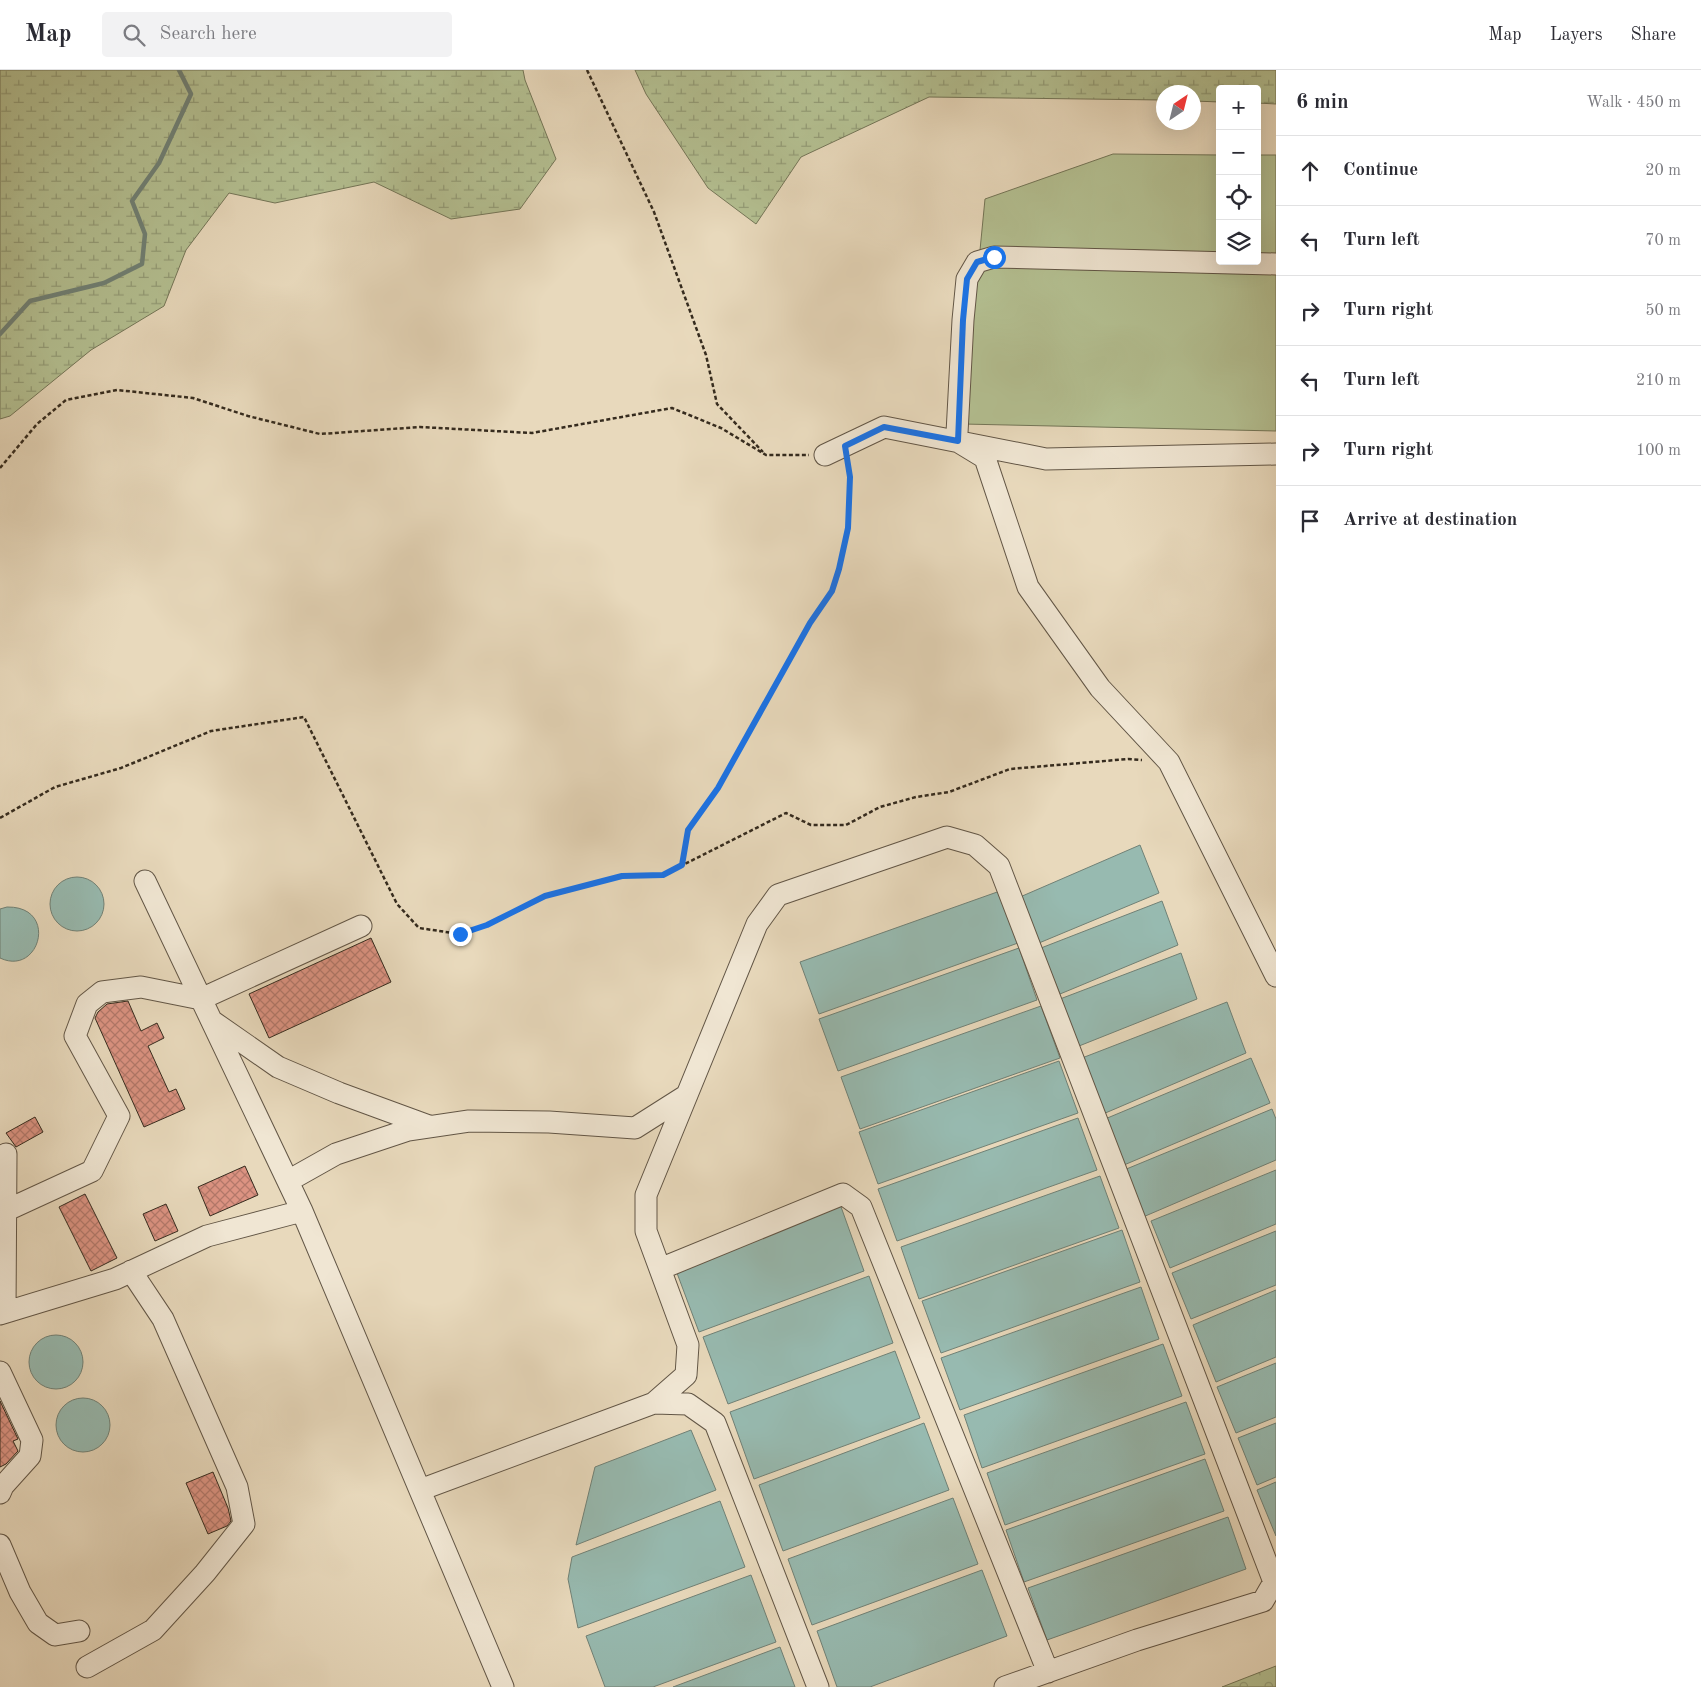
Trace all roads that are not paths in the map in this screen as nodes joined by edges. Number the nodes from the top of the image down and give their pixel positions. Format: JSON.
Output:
{"nodes":[{"id":1,"x":1276,"y":264,"type":"edge"},
{"id":2,"x":958,"y":441,"type":"junction"},
{"id":3,"x":1276,"y":454,"type":"edge"},
{"id":4,"x":826,"y":455,"type":"road end"},
{"id":5,"x":145,"y":881,"type":"dead end"},
{"id":6,"x":361,"y":926,"type":"dead end"},
{"id":7,"x":1276,"y":976,"type":"edge"},
{"id":8,"x":201,"y":1000,"type":"junction"},
{"id":9,"x":211,"y":1020,"type":"junction"},
{"id":10,"x":687,"y":1095,"type":"junction"},
{"id":11,"x":432,"y":1127,"type":"junction"},
{"id":12,"x":6,"y":1154,"type":"dead end"},
{"id":13,"x":288,"y":1181,"type":"junction"},
{"id":14,"x":5,"y":1211,"type":"junction"},
{"id":15,"x":302,"y":1211,"type":"junction"},
{"id":16,"x":660,"y":1269,"type":"junction"},
{"id":17,"x":131,"y":1272,"type":"junction"},
{"id":18,"x":2,"y":1313,"type":"edge"},
{"id":19,"x":0,"y":1372,"type":"edge"},
{"id":20,"x":654,"y":1403,"type":"junction"},
{"id":21,"x":420,"y":1490,"type":"junction"},
{"id":22,"x":0,"y":1493,"type":"edge"},
{"id":23,"x":0,"y":1545,"type":"edge"},
{"id":24,"x":79,"y":1631,"type":"dead end"},
{"id":25,"x":87,"y":1667,"type":"dead end"},
{"id":26,"x":1048,"y":1672,"type":"junction"},
{"id":27,"x":503,"y":1687,"type":"edge"},
{"id":28,"x":818,"y":1687,"type":"edge"},
{"id":29,"x":1004,"y":1687,"type":"edge"}],
"edges":[{"from":1,"to":2,"type":"street"},
{"from":2,"to":3,"type":"street"},
{"from":2,"to":4,"type":"street"},
{"from":2,"to":7,"type":"street"},
{"from":5,"to":8,"type":"street"},
{"from":6,"to":8,"type":"street"},
{"from":8,"to":9,"type":"street"},
{"from":8,"to":14,"type":"street"},
{"from":9,"to":11,"type":"street"},
{"from":9,"to":13,"type":"street"},
{"from":10,"to":11,"type":"street"},
{"from":10,"to":16,"type":"street"},
{"from":10,"to":26,"type":"street"},
{"from":11,"to":13,"type":"street"},
{"from":12,"to":14,"type":"street"},
{"from":13,"to":15,"type":"street"},
{"from":14,"to":18,"type":"street"},
{"from":15,"to":17,"type":"street"},
{"from":15,"to":21,"type":"street"},
{"from":16,"to":20,"type":"street"},
{"from":16,"to":26,"type":"street"},
{"from":17,"to":18,"type":"street"},
{"from":17,"to":25,"type":"street"},
{"from":19,"to":22,"type":"street"},
{"from":20,"to":21,"type":"street"},
{"from":20,"to":28,"type":"street"},
{"from":21,"to":27,"type":"street"},
{"from":23,"to":24,"type":"street"},
{"from":26,"to":29,"type":"street"}]}
